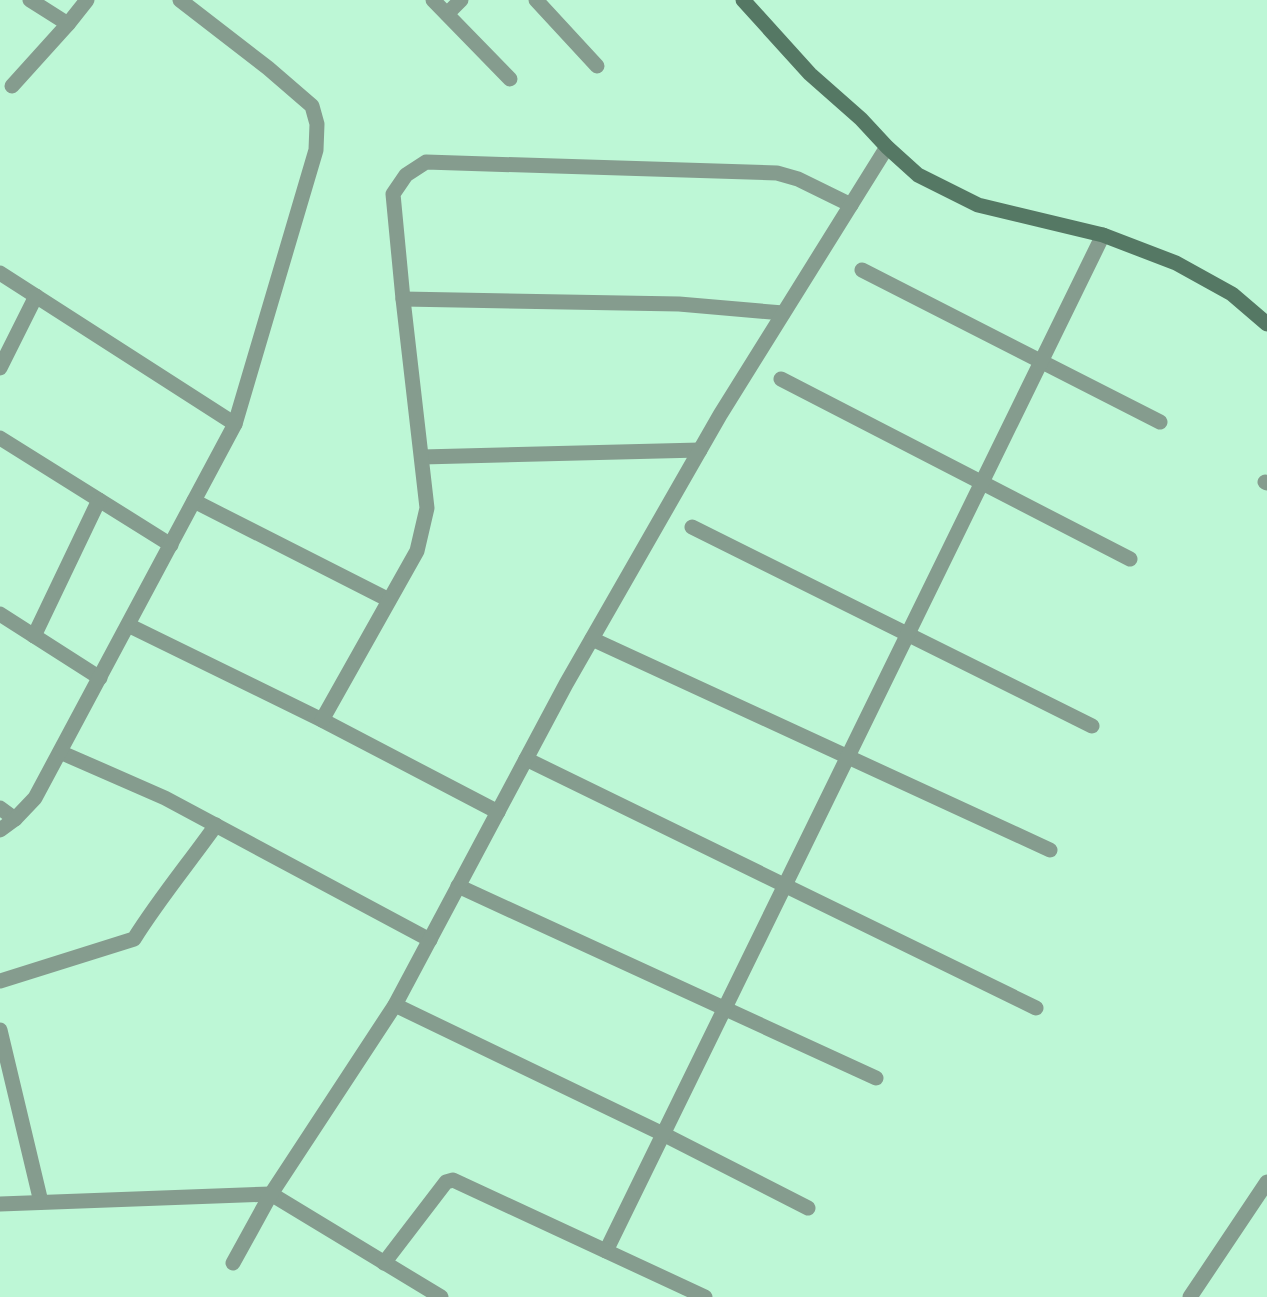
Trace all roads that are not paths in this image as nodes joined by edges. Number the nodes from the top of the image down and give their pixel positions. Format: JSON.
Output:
{"nodes":[{"id":1,"x":30,"y":0,"type":"edge"},
{"id":2,"x":87,"y":0,"type":"edge"},
{"id":3,"x":180,"y":0,"type":"edge"},
{"id":4,"x":433,"y":0,"type":"edge"},
{"id":5,"x":461,"y":0,"type":"edge"},
{"id":6,"x":536,"y":0,"type":"edge"},
{"id":7,"x":743,"y":0,"type":"edge"},
{"id":8,"x":447,"y":14,"type":"junction"},
{"id":9,"x":68,"y":24,"type":"junction"},
{"id":10,"x":597,"y":66,"type":"dead end"},
{"id":11,"x":510,"y":79,"type":"dead end"},
{"id":12,"x":12,"y":86,"type":"dead end"},
{"id":13,"x":887,"y":147,"type":"junction"},
{"id":14,"x":851,"y":205,"type":"junction"},
{"id":15,"x":1103,"y":235,"type":"junction"},
{"id":16,"x":862,"y":270,"type":"dead end"},
{"id":17,"x":0,"y":273,"type":"edge"},
{"id":18,"x":36,"y":297,"type":"junction"},
{"id":19,"x":403,"y":299,"type":"junction"},
{"id":20,"x":783,"y":313,"type":"junction"},
{"id":21,"x":1267,"y":324,"type":"edge"},
{"id":22,"x":1041,"y":361,"type":"junction"},
{"id":23,"x":0,"y":368,"type":"edge"},
{"id":24,"x":781,"y":379,"type":"dead end"},
{"id":25,"x":1160,"y":422,"type":"dead end"},
{"id":26,"x":235,"y":424,"type":"junction"},
{"id":27,"x":0,"y":438,"type":"edge"},
{"id":28,"x":700,"y":450,"type":"junction"},
{"id":29,"x":422,"y":457,"type":"junction"},
{"id":30,"x":982,"y":483,"type":"junction"},
{"id":31,"x":99,"y":500,"type":"junction"},
{"id":32,"x":194,"y":501,"type":"junction"},
{"id":33,"x":692,"y":527,"type":"dead end"},
{"id":34,"x":171,"y":545,"type":"junction"},
{"id":35,"x":1130,"y":559,"type":"dead end"},
{"id":36,"x":389,"y":600,"type":"junction"},
{"id":37,"x":0,"y":614,"type":"edge"},
{"id":38,"x":128,"y":625,"type":"junction"},
{"id":39,"x":908,"y":634,"type":"junction"},
{"id":40,"x":34,"y":636,"type":"junction"},
{"id":41,"x":592,"y":639,"type":"junction"},
{"id":42,"x":100,"y":678,"type":"junction"},
{"id":43,"x":322,"y":720,"type":"junction"},
{"id":44,"x":1092,"y":726,"type":"dead end"},
{"id":45,"x":60,"y":752,"type":"junction"},
{"id":46,"x":848,"y":757,"type":"junction"},
{"id":47,"x":526,"y":759,"type":"junction"},
{"id":48,"x":0,"y":808,"type":"edge"},
{"id":49,"x":498,"y":812,"type":"junction"},
{"id":50,"x":15,"y":819,"type":"junction"},
{"id":51,"x":216,"y":825,"type":"junction"},
{"id":52,"x":0,"y":830,"type":"edge"},
{"id":53,"x":1050,"y":849,"type":"dead end"},
{"id":54,"x":458,"y":886,"type":"junction"},
{"id":55,"x":784,"y":886,"type":"junction"},
{"id":56,"x":430,"y":940,"type":"junction"},
{"id":57,"x":0,"y":981,"type":"edge"},
{"id":58,"x":395,"y":1005,"type":"junction"},
{"id":59,"x":1036,"y":1008,"type":"dead end"},
{"id":60,"x":724,"y":1009,"type":"junction"},
{"id":61,"x":0,"y":1030,"type":"edge"},
{"id":62,"x":876,"y":1078,"type":"dead end"},
{"id":63,"x":663,"y":1134,"type":"junction"},
{"id":64,"x":1267,"y":1182,"type":"edge"},
{"id":65,"x":271,"y":1194,"type":"junction"},
{"id":66,"x":41,"y":1202,"type":"junction"},
{"id":67,"x":0,"y":1204,"type":"edge"},
{"id":68,"x":808,"y":1208,"type":"dead end"},
{"id":69,"x":606,"y":1251,"type":"junction"},
{"id":70,"x":233,"y":1263,"type":"dead end"},
{"id":71,"x":384,"y":1263,"type":"junction"},
{"id":72,"x":441,"y":1297,"type":"edge"},
{"id":73,"x":705,"y":1297,"type":"edge"},
{"id":74,"x":1190,"y":1297,"type":"edge"}],
"edges":[{"from":1,"to":9,"type":"street"},
{"from":2,"to":9,"type":"street"},
{"from":3,"to":26,"type":"street"},
{"from":4,"to":8,"type":"street"},
{"from":5,"to":8,"type":"street"},
{"from":6,"to":10,"type":"street"},
{"from":7,"to":13,"type":"street"},
{"from":8,"to":11,"type":"street"},
{"from":9,"to":12,"type":"street"},
{"from":13,"to":14,"type":"street"},
{"from":13,"to":15,"type":"street"},
{"from":14,"to":19,"type":"street"},
{"from":14,"to":20,"type":"street"},
{"from":15,"to":21,"type":"street"},
{"from":15,"to":22,"type":"street"},
{"from":16,"to":22,"type":"street"},
{"from":17,"to":18,"type":"street"},
{"from":18,"to":23,"type":"street"},
{"from":18,"to":26,"type":"street"},
{"from":19,"to":20,"type":"street"},
{"from":19,"to":29,"type":"street"},
{"from":20,"to":28,"type":"street"},
{"from":22,"to":25,"type":"street"},
{"from":22,"to":30,"type":"street"},
{"from":24,"to":30,"type":"street"},
{"from":26,"to":32,"type":"street"},
{"from":27,"to":31,"type":"street"},
{"from":28,"to":29,"type":"street"},
{"from":28,"to":41,"type":"street"},
{"from":29,"to":36,"type":"street"},
{"from":30,"to":35,"type":"street"},
{"from":30,"to":39,"type":"street"},
{"from":31,"to":34,"type":"street"},
{"from":31,"to":40,"type":"street"},
{"from":32,"to":34,"type":"street"},
{"from":32,"to":36,"type":"street"},
{"from":33,"to":39,"type":"street"},
{"from":34,"to":38,"type":"street"},
{"from":36,"to":43,"type":"street"},
{"from":37,"to":40,"type":"street"},
{"from":38,"to":42,"type":"street"},
{"from":38,"to":43,"type":"street"},
{"from":39,"to":44,"type":"street"},
{"from":39,"to":46,"type":"street"},
{"from":40,"to":42,"type":"street"},
{"from":41,"to":46,"type":"street"},
{"from":41,"to":47,"type":"street"},
{"from":42,"to":45,"type":"street"},
{"from":43,"to":49,"type":"street"},
{"from":45,"to":50,"type":"street"},
{"from":45,"to":51,"type":"street"},
{"from":46,"to":53,"type":"street"},
{"from":46,"to":55,"type":"street"},
{"from":47,"to":49,"type":"street"},
{"from":47,"to":55,"type":"street"},
{"from":48,"to":50,"type":"street"},
{"from":49,"to":54,"type":"street"},
{"from":50,"to":52,"type":"street"},
{"from":51,"to":56,"type":"street"},
{"from":51,"to":57,"type":"street"},
{"from":54,"to":56,"type":"street"},
{"from":54,"to":60,"type":"street"},
{"from":55,"to":59,"type":"street"},
{"from":55,"to":60,"type":"street"},
{"from":56,"to":58,"type":"street"},
{"from":58,"to":63,"type":"street"},
{"from":58,"to":65,"type":"street"},
{"from":60,"to":62,"type":"street"},
{"from":60,"to":63,"type":"street"},
{"from":61,"to":66,"type":"street"},
{"from":63,"to":68,"type":"street"},
{"from":63,"to":69,"type":"street"},
{"from":64,"to":74,"type":"street"},
{"from":65,"to":66,"type":"street"},
{"from":65,"to":70,"type":"street"},
{"from":65,"to":71,"type":"street"},
{"from":66,"to":67,"type":"street"},
{"from":69,"to":71,"type":"street"},
{"from":69,"to":73,"type":"street"},
{"from":71,"to":72,"type":"street"}]}
